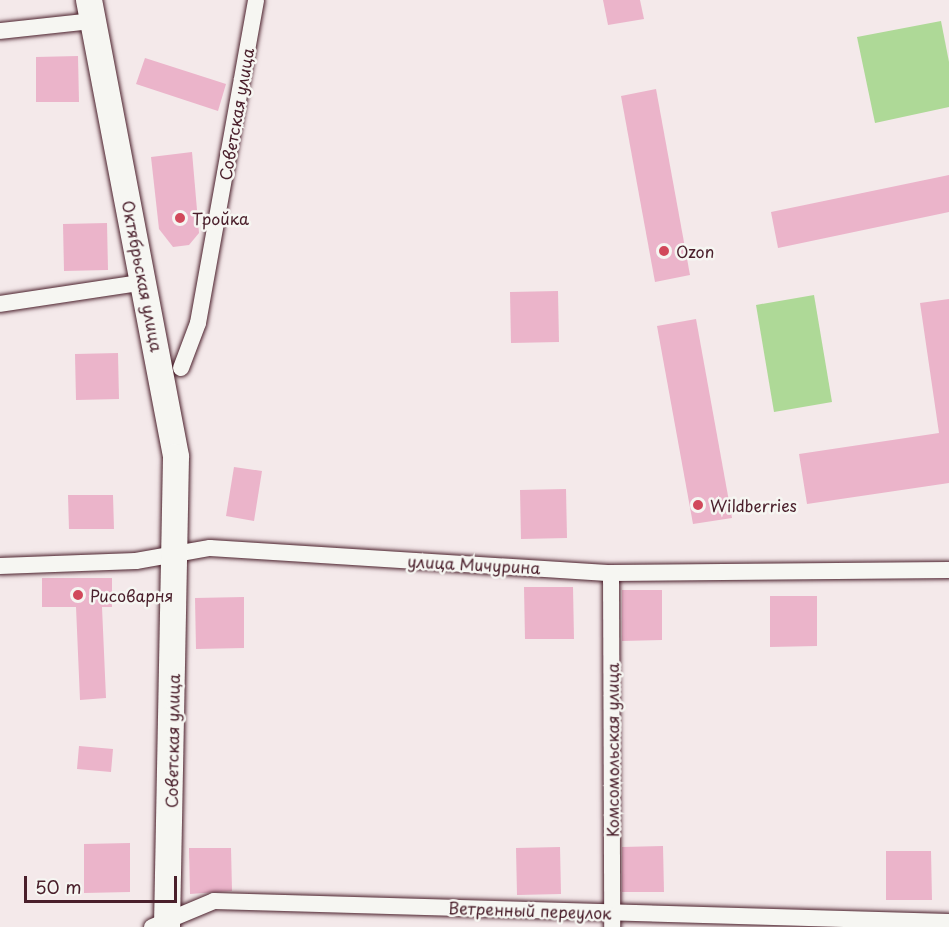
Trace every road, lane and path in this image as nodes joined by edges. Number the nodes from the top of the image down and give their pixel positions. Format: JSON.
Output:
{"nodes":[{"id":1,"x":256,"y":0,"type":"edge"},
{"id":2,"x":91,"y":11,"type":"edge"},
{"id":3,"x":0,"y":31,"type":"edge"},
{"id":4,"x":145,"y":282,"type":"junction"},
{"id":5,"x":0,"y":304,"type":"edge"},
{"id":6,"x":181,"y":368,"type":"dead end"},
{"id":7,"x":176,"y":554,"type":"junction"},
{"id":8,"x":0,"y":566,"type":"edge"},
{"id":9,"x":949,"y":570,"type":"edge"},
{"id":10,"x":611,"y":573,"type":"junction"},
{"id":11,"x":612,"y":920,"type":"edge"},
{"id":12,"x":949,"y":922,"type":"edge"},
{"id":13,"x":162,"y":925,"type":"edge"}],
"edges":[{"from":1,"to":6,"type":"street","name":"Советская улица"},
{"from":2,"to":3,"type":"street"},
{"from":2,"to":4,"type":"main road","name":"Октябрьская улица"},
{"from":4,"to":5,"type":"street"},
{"from":4,"to":7,"type":"main road","name":"Октябрьская улица"},
{"from":7,"to":8,"type":"street","name":"улица Мичурина"},
{"from":7,"to":10,"type":"street","name":"улица Мичурина"},
{"from":7,"to":13,"type":"main road","name":"Советская улица"},
{"from":9,"to":10,"type":"street","name":"улица Мичурина"},
{"from":10,"to":11,"type":"street","name":"Комсомольская улица"},
{"from":11,"to":12,"type":"street","name":"Ветренный переулок"},
{"from":11,"to":13,"type":"street","name":"Ветренный переулок"}]}
